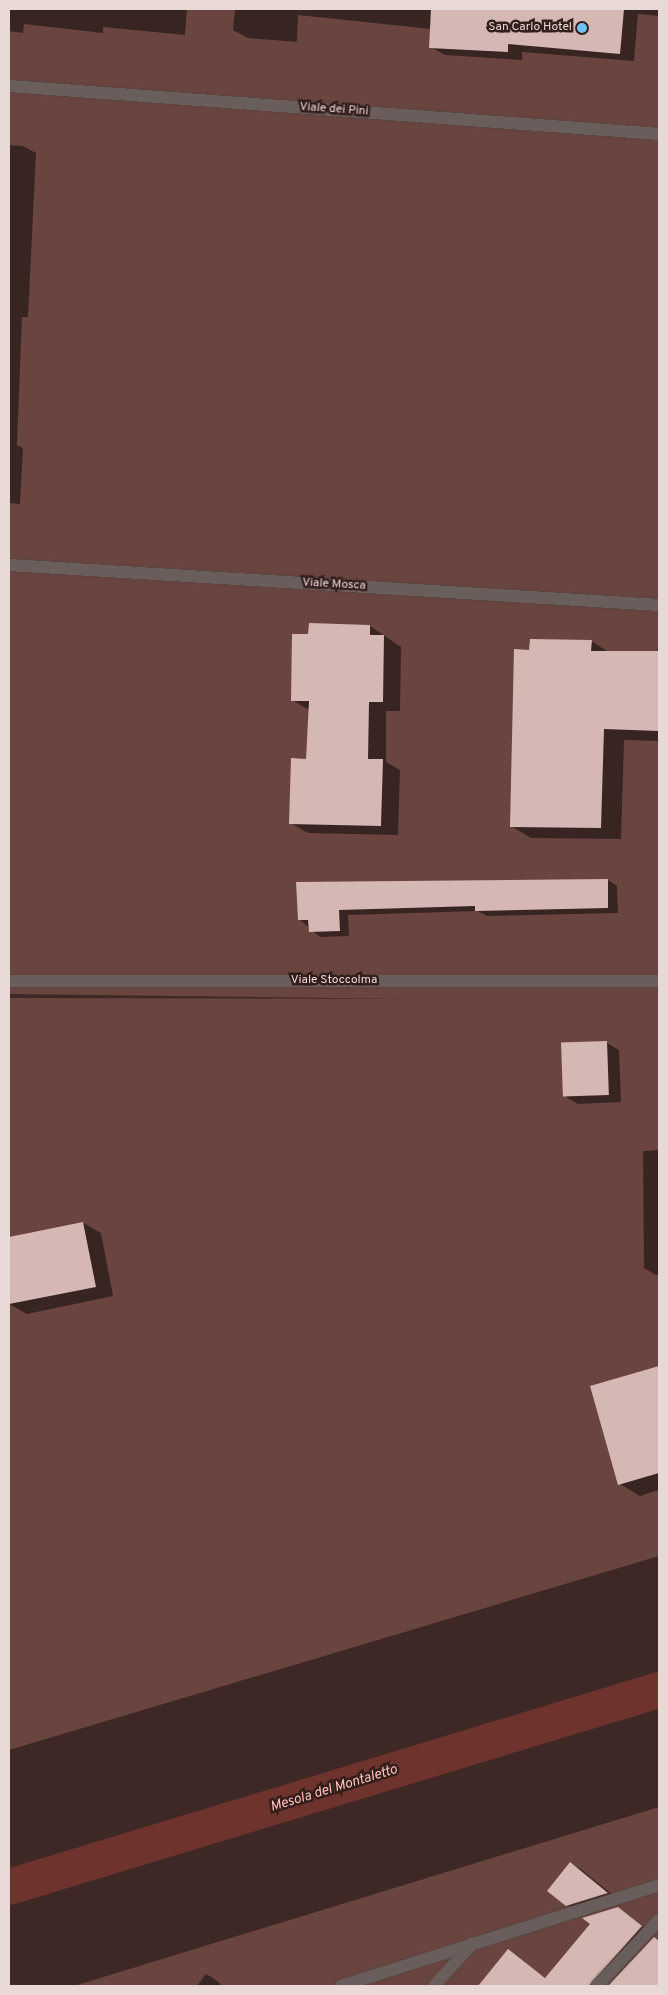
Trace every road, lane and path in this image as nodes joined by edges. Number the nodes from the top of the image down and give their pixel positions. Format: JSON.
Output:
{"nodes":[{"id":1,"x":9,"y":86,"type":"edge"},
{"id":2,"x":659,"y":134,"type":"edge"},
{"id":3,"x":9,"y":565,"type":"edge"},
{"id":4,"x":659,"y":605,"type":"edge"},
{"id":5,"x":9,"y":981,"type":"edge"},
{"id":6,"x":659,"y":981,"type":"edge"},
{"id":7,"x":659,"y":1885,"type":"edge"},
{"id":8,"x":659,"y":1920,"type":"edge"},
{"id":9,"x":473,"y":1943,"type":"junction"},
{"id":10,"x":341,"y":1986,"type":"edge"},
{"id":11,"x":434,"y":1986,"type":"edge"},
{"id":12,"x":598,"y":1986,"type":"edge"}],
"edges":[{"from":1,"to":2,"type":"street","name":"Viale dei Pini"},
{"from":3,"to":4,"type":"street","name":"Viale Mosca"},
{"from":5,"to":6,"type":"street","name":"Viale Stoccolma"},
{"from":7,"to":9,"type":"street"},
{"from":8,"to":12,"type":"street"},
{"from":9,"to":10,"type":"street"},
{"from":9,"to":11,"type":"street"}]}
